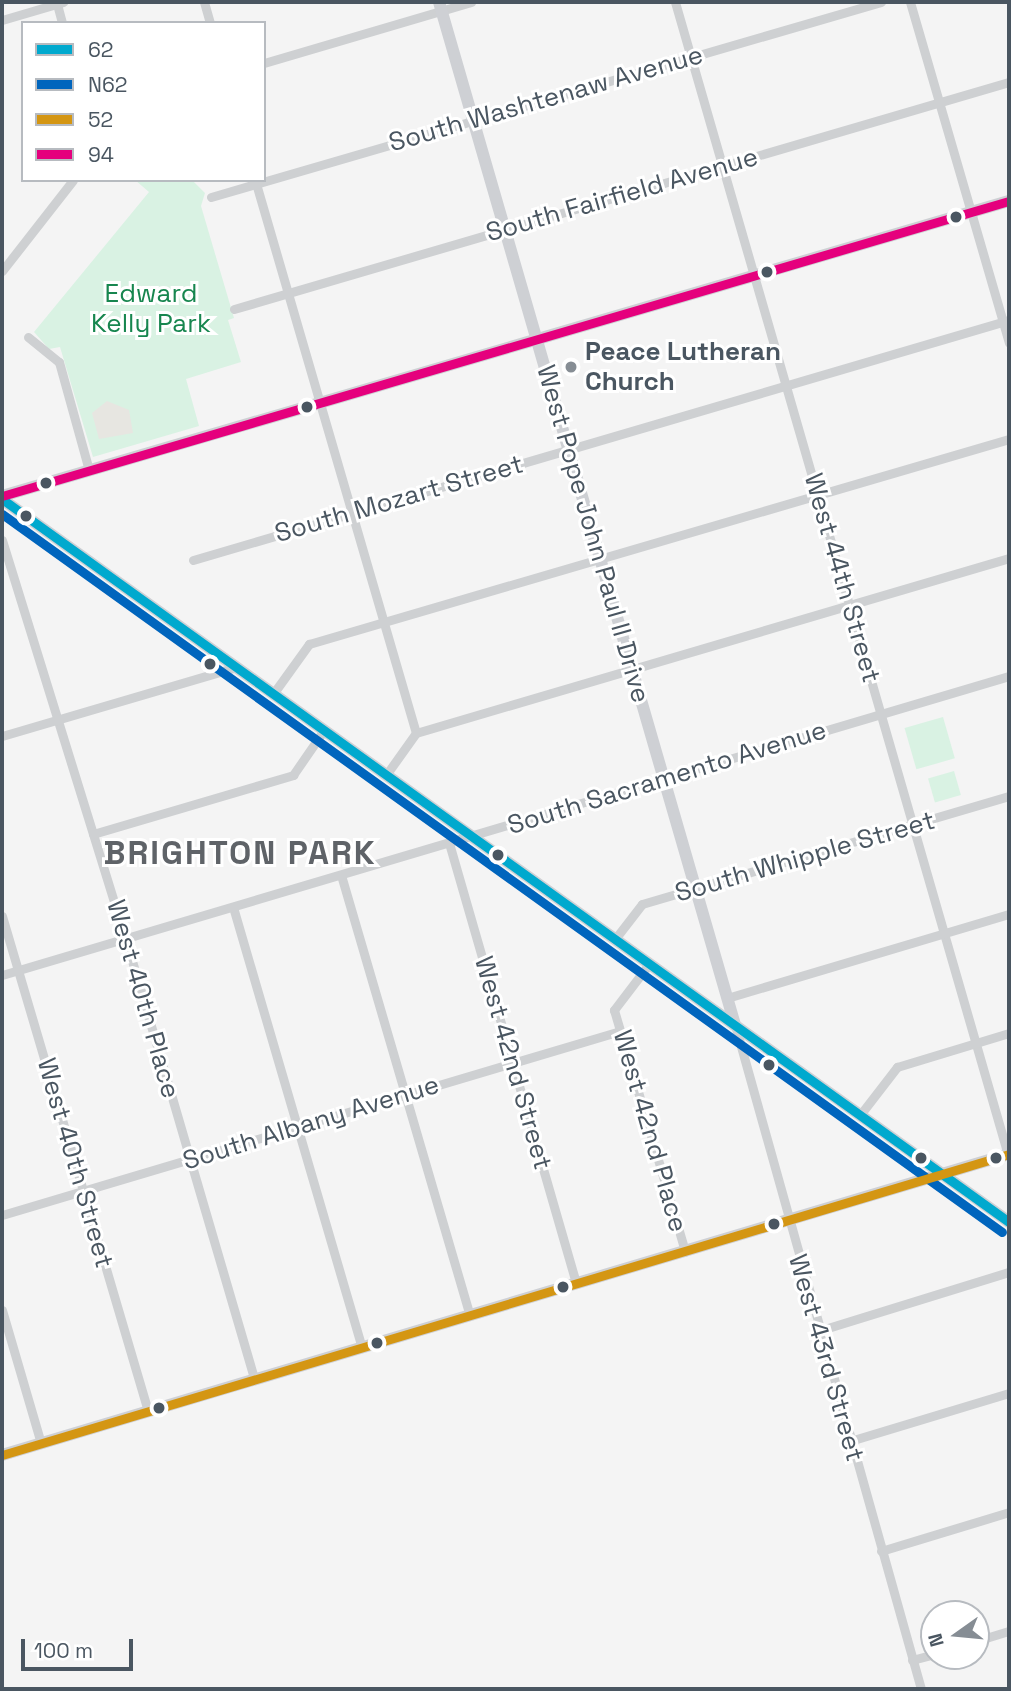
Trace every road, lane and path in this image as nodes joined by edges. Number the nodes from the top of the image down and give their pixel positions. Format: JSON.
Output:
{"nodes":[{"id":1,"x":204,"y":2,"type":"edge"},
{"id":2,"x":471,"y":2,"type":"edge"},
{"id":3,"x":675,"y":2,"type":"edge"},
{"id":4,"x":881,"y":2,"type":"edge"},
{"id":5,"x":910,"y":2,"type":"edge"},
{"id":6,"x":60,"y":3,"type":"edge"},
{"id":7,"x":440,"y":6,"type":"edge"},
{"id":8,"x":2,"y":20,"type":"edge"},
{"id":9,"x":62,"y":21,"type":"edge"},
{"id":10,"x":209,"y":21,"type":"edge"},
{"id":11,"x":691,"y":57,"type":"junction"},
{"id":12,"x":266,"y":62,"type":"edge"},
{"id":13,"x":1009,"y":82,"type":"edge"},
{"id":14,"x":939,"y":102,"type":"junction"},
{"id":15,"x":473,"y":121,"type":"junction"},
{"id":16,"x":722,"y":166,"type":"junction"},
{"id":17,"x":266,"y":179,"type":"edge"},
{"id":18,"x":71,"y":182,"type":"edge"},
{"id":19,"x":256,"y":182,"type":"edge"},
{"id":20,"x":211,"y":197,"type":"dead end"},
{"id":21,"x":1009,"y":201,"type":"edge"},
{"id":22,"x":971,"y":212,"type":"junction"},
{"id":23,"x":505,"y":229,"type":"junction"},
{"id":24,"x":2,"y":271,"type":"edge"},
{"id":25,"x":754,"y":275,"type":"junction"},
{"id":26,"x":288,"y":293,"type":"junction"},
{"id":27,"x":234,"y":309,"type":"dead end"},
{"id":28,"x":1006,"y":321,"type":"edge"},
{"id":29,"x":28,"y":337,"type":"dead end"},
{"id":30,"x":536,"y":339,"type":"junction"},
{"id":31,"x":1009,"y":343,"type":"edge"},
{"id":32,"x":786,"y":386,"type":"junction"},
{"id":33,"x":320,"y":403,"type":"junction"},
{"id":34,"x":1009,"y":439,"type":"edge"},
{"id":35,"x":569,"y":450,"type":"junction"},
{"id":36,"x":89,"y":470,"type":"junction"},
{"id":37,"x":817,"y":495,"type":"junction"},
{"id":38,"x":2,"y":497,"type":"edge"},
{"id":39,"x":352,"y":513,"type":"junction"},
{"id":40,"x":2,"y":540,"type":"edge"},
{"id":41,"x":600,"y":558,"type":"junction"},
{"id":42,"x":1009,"y":558,"type":"edge"},
{"id":43,"x":193,"y":560,"type":"dead end"},
{"id":44,"x":849,"y":605,"type":"junction"},
{"id":45,"x":383,"y":621,"type":"junction"},
{"id":46,"x":236,"y":667,"type":"junction"},
{"id":47,"x":632,"y":669,"type":"junction"},
{"id":48,"x":1009,"y":676,"type":"edge"},
{"id":49,"x":273,"y":694,"type":"junction"},
{"id":50,"x":881,"y":714,"type":"junction"},
{"id":51,"x":57,"y":720,"type":"junction"},
{"id":52,"x":324,"y":730,"type":"junction"},
{"id":53,"x":416,"y":733,"type":"junction"},
{"id":54,"x":2,"y":736,"type":"edge"},
{"id":55,"x":386,"y":775,"type":"junction"},
{"id":56,"x":664,"y":778,"type":"junction"},
{"id":57,"x":1009,"y":796,"type":"edge"},
{"id":58,"x":913,"y":825,"type":"junction"},
{"id":59,"x":93,"y":835,"type":"junction"},
{"id":60,"x":473,"y":836,"type":"junction"},
{"id":61,"x":449,"y":843,"type":"junction"},
{"id":62,"x":341,"y":875,"type":"junction"},
{"id":63,"x":696,"y":889,"type":"junction"},
{"id":64,"x":233,"y":907,"type":"junction"},
{"id":65,"x":1009,"y":914,"type":"edge"},
{"id":66,"x":2,"y":916,"type":"edge"},
{"id":67,"x":944,"y":933,"type":"junction"},
{"id":68,"x":125,"y":939,"type":"junction"},
{"id":69,"x":615,"y":939,"type":"junction"},
{"id":70,"x":649,"y":964,"type":"junction"},
{"id":71,"x":19,"y":970,"type":"junction"},
{"id":72,"x":2,"y":975,"type":"edge"},
{"id":73,"x":727,"y":998,"type":"junction"},
{"id":74,"x":735,"y":1025,"type":"junction"},
{"id":75,"x":620,"y":1031,"type":"junction"},
{"id":76,"x":1009,"y":1033,"type":"edge"},
{"id":77,"x":976,"y":1043,"type":"junction"},
{"id":78,"x":513,"y":1063,"type":"junction"},
{"id":79,"x":405,"y":1095,"type":"junction"},
{"id":80,"x":860,"y":1115,"type":"junction"},
{"id":81,"x":298,"y":1127,"type":"junction"},
{"id":82,"x":1009,"y":1155,"type":"edge"},
{"id":83,"x":190,"y":1159,"type":"junction"},
{"id":84,"x":944,"y":1174,"type":"junction"},
{"id":85,"x":84,"y":1191,"type":"junction"},
{"id":86,"x":2,"y":1215,"type":"edge"},
{"id":87,"x":789,"y":1221,"type":"junction"},
{"id":88,"x":1009,"y":1222,"type":"edge"},
{"id":89,"x":685,"y":1252,"type":"junction"},
{"id":90,"x":1009,"y":1272,"type":"edge"},
{"id":91,"x":576,"y":1284,"type":"junction"},
{"id":92,"x":2,"y":1310,"type":"edge"},
{"id":93,"x":470,"y":1315,"type":"junction"},
{"id":94,"x":818,"y":1331,"type":"junction"},
{"id":95,"x":362,"y":1347,"type":"junction"},
{"id":96,"x":254,"y":1379,"type":"junction"},
{"id":97,"x":1009,"y":1393,"type":"edge"},
{"id":98,"x":148,"y":1411,"type":"junction"},
{"id":99,"x":850,"y":1441,"type":"junction"},
{"id":100,"x":41,"y":1443,"type":"junction"},
{"id":101,"x":2,"y":1455,"type":"edge"},
{"id":102,"x":1009,"y":1512,"type":"edge"},
{"id":103,"x":881,"y":1551,"type":"junction"},
{"id":104,"x":1009,"y":1631,"type":"edge"},
{"id":105,"x":990,"y":1637,"type":"edge"},
{"id":106,"x":920,"y":1658,"type":"edge"},
{"id":107,"x":912,"y":1660,"type":"junction"},
{"id":108,"x":921,"y":1689,"type":"edge"}],
"edges":[{"from":1,"to":10,"type":"street"},
{"from":2,"to":7,"type":"street"},
{"from":3,"to":11,"type":"street","name":"West 44th Street"},
{"from":4,"to":11,"type":"street","name":"South Washtenaw Avenue"},
{"from":5,"to":14,"type":"street"},
{"from":6,"to":8,"type":"street"},
{"from":6,"to":9,"type":"street"},
{"from":7,"to":12,"type":"street"},
{"from":7,"to":15,"type":"main road","name":"West Pope John Paul II Drive"},
{"from":11,"to":15,"type":"street","name":"South Washtenaw Avenue"},
{"from":11,"to":16,"type":"street","name":"West 44th Street"},
{"from":13,"to":14,"type":"street","name":"South Fairfield Avenue"},
{"from":14,"to":16,"type":"street","name":"South Fairfield Avenue"},
{"from":14,"to":22,"type":"street"},
{"from":15,"to":17,"type":"street","name":"South Washtenaw Avenue"},
{"from":15,"to":23,"type":"main road","name":"West Pope John Paul II Drive"},
{"from":16,"to":23,"type":"street","name":"South Fairfield Avenue"},
{"from":16,"to":25,"type":"street","name":"West 44th Street"},
{"from":18,"to":24,"type":"street"},
{"from":19,"to":20,"type":"street","name":"South Washtenaw Avenue"},
{"from":19,"to":26,"type":"street"},
{"from":21,"to":22,"type":"main road"},
{"from":22,"to":25,"type":"main road"},
{"from":22,"to":28,"type":"street"},
{"from":23,"to":26,"type":"street","name":"South Fairfield Avenue"},
{"from":23,"to":30,"type":"main road","name":"West Pope John Paul II Drive"},
{"from":25,"to":30,"type":"main road"},
{"from":25,"to":32,"type":"street","name":"West 44th Street"},
{"from":26,"to":27,"type":"street","name":"South Fairfield Avenue"},
{"from":26,"to":33,"type":"street"},
{"from":28,"to":31,"type":"street"},
{"from":28,"to":32,"type":"street","name":"South Mozart Street"},
{"from":29,"to":36,"type":"street"},
{"from":30,"to":33,"type":"main road"},
{"from":30,"to":35,"type":"main road","name":"West Pope John Paul II Drive"},
{"from":32,"to":35,"type":"street","name":"South Mozart Street"},
{"from":32,"to":37,"type":"street","name":"West 44th Street"},
{"from":33,"to":36,"type":"main road"},
{"from":33,"to":39,"type":"street"},
{"from":34,"to":37,"type":"street"},
{"from":35,"to":39,"type":"street","name":"South Mozart Street"},
{"from":35,"to":41,"type":"main road","name":"West Pope John Paul II Drive"},
{"from":36,"to":38,"type":"main road"},
{"from":37,"to":41,"type":"street"},
{"from":37,"to":44,"type":"street","name":"West 44th Street"},
{"from":38,"to":46,"type":"main road"},
{"from":39,"to":43,"type":"street","name":"South Mozart Street"},
{"from":39,"to":45,"type":"street"},
{"from":40,"to":51,"type":"street","name":"West 40th Place"},
{"from":41,"to":45,"type":"street"},
{"from":41,"to":47,"type":"main road","name":"West Pope John Paul II Drive"},
{"from":42,"to":44,"type":"street"},
{"from":44,"to":47,"type":"street"},
{"from":44,"to":50,"type":"street","name":"West 44th Street"},
{"from":45,"to":49,"type":"street"},
{"from":45,"to":53,"type":"street"},
{"from":46,"to":49,"type":"main road"},
{"from":46,"to":51,"type":"street"},
{"from":47,"to":53,"type":"street"},
{"from":47,"to":56,"type":"main road","name":"West Pope John Paul II Drive"},
{"from":48,"to":50,"type":"street","name":"South Sacramento Avenue"},
{"from":49,"to":52,"type":"main road"},
{"from":50,"to":56,"type":"street","name":"South Sacramento Avenue"},
{"from":50,"to":58,"type":"street","name":"West 44th Street"},
{"from":51,"to":54,"type":"street"},
{"from":51,"to":59,"type":"street","name":"West 40th Place"},
{"from":52,"to":55,"type":"main road"},
{"from":52,"to":59,"type":"street"},
{"from":53,"to":55,"type":"street"},
{"from":55,"to":60,"type":"main road"},
{"from":56,"to":60,"type":"street","name":"South Sacramento Avenue"},
{"from":56,"to":63,"type":"main road","name":"West Pope John Paul II Drive"},
{"from":57,"to":58,"type":"street","name":"South Whipple Street"},
{"from":58,"to":63,"type":"street","name":"South Whipple Street"},
{"from":58,"to":67,"type":"street","name":"West 44th Street"},
{"from":59,"to":68,"type":"street","name":"West 40th Place"},
{"from":60,"to":61,"type":"street","name":"South Sacramento Avenue"},
{"from":60,"to":69,"type":"main road"},
{"from":61,"to":62,"type":"street","name":"South Sacramento Avenue"},
{"from":61,"to":78,"type":"street","name":"West 42nd Street"},
{"from":62,"to":64,"type":"street","name":"South Sacramento Avenue"},
{"from":62,"to":79,"type":"street"},
{"from":63,"to":69,"type":"street","name":"South Whipple Street"},
{"from":63,"to":73,"type":"main road","name":"West Pope John Paul II Drive"},
{"from":64,"to":68,"type":"street","name":"South Sacramento Avenue"},
{"from":64,"to":81,"type":"street"},
{"from":65,"to":67,"type":"street"},
{"from":66,"to":71,"type":"street","name":"West 40th Street"},
{"from":67,"to":73,"type":"street"},
{"from":67,"to":77,"type":"street","name":"West 44th Street"},
{"from":68,"to":71,"type":"street","name":"South Sacramento Avenue"},
{"from":68,"to":83,"type":"street","name":"West 40th Place"},
{"from":69,"to":70,"type":"main road"},
{"from":70,"to":74,"type":"main road"},
{"from":70,"to":75,"type":"street","name":"West 42nd Place"},
{"from":71,"to":72,"type":"street","name":"South Sacramento Avenue"},
{"from":71,"to":85,"type":"street","name":"West 40th Street"},
{"from":73,"to":74,"type":"main road","name":"West Pope John Paul II Drive"},
{"from":74,"to":80,"type":"main road"},
{"from":74,"to":87,"type":"street","name":"West 43rd Street"},
{"from":75,"to":78,"type":"street","name":"South Albany Avenue"},
{"from":75,"to":89,"type":"street","name":"West 42nd Place"},
{"from":76,"to":77,"type":"street"},
{"from":77,"to":80,"type":"street"},
{"from":77,"to":82,"type":"street","name":"West 44th Street"},
{"from":78,"to":79,"type":"street","name":"South Albany Avenue"},
{"from":78,"to":91,"type":"street","name":"West 42nd Street"},
{"from":79,"to":81,"type":"street","name":"South Albany Avenue"},
{"from":79,"to":93,"type":"street"},
{"from":80,"to":84,"type":"main road"},
{"from":81,"to":83,"type":"street","name":"South Albany Avenue"},
{"from":81,"to":95,"type":"street"},
{"from":82,"to":84,"type":"main road"},
{"from":83,"to":85,"type":"street","name":"South Albany Avenue"},
{"from":83,"to":96,"type":"street","name":"West 40th Place"},
{"from":84,"to":87,"type":"main road"},
{"from":84,"to":88,"type":"main road"},
{"from":85,"to":86,"type":"street","name":"South Albany Avenue"},
{"from":85,"to":98,"type":"street","name":"West 40th Street"},
{"from":87,"to":89,"type":"main road"},
{"from":87,"to":94,"type":"street","name":"West 43rd Street"},
{"from":89,"to":91,"type":"main road"},
{"from":90,"to":94,"type":"street"},
{"from":91,"to":93,"type":"main road"},
{"from":92,"to":100,"type":"street"},
{"from":93,"to":95,"type":"main road"},
{"from":94,"to":99,"type":"street","name":"West 43rd Street"},
{"from":95,"to":96,"type":"main road"},
{"from":96,"to":98,"type":"main road"},
{"from":97,"to":99,"type":"street"},
{"from":98,"to":100,"type":"main road"},
{"from":99,"to":103,"type":"street","name":"West 43rd Street"},
{"from":100,"to":101,"type":"main road"},
{"from":102,"to":103,"type":"street"},
{"from":103,"to":107,"type":"street","name":"West 43rd Street"},
{"from":104,"to":105,"type":"street"},
{"from":106,"to":107,"type":"street"},
{"from":107,"to":108,"type":"street","name":"West 43rd Street"}]}
